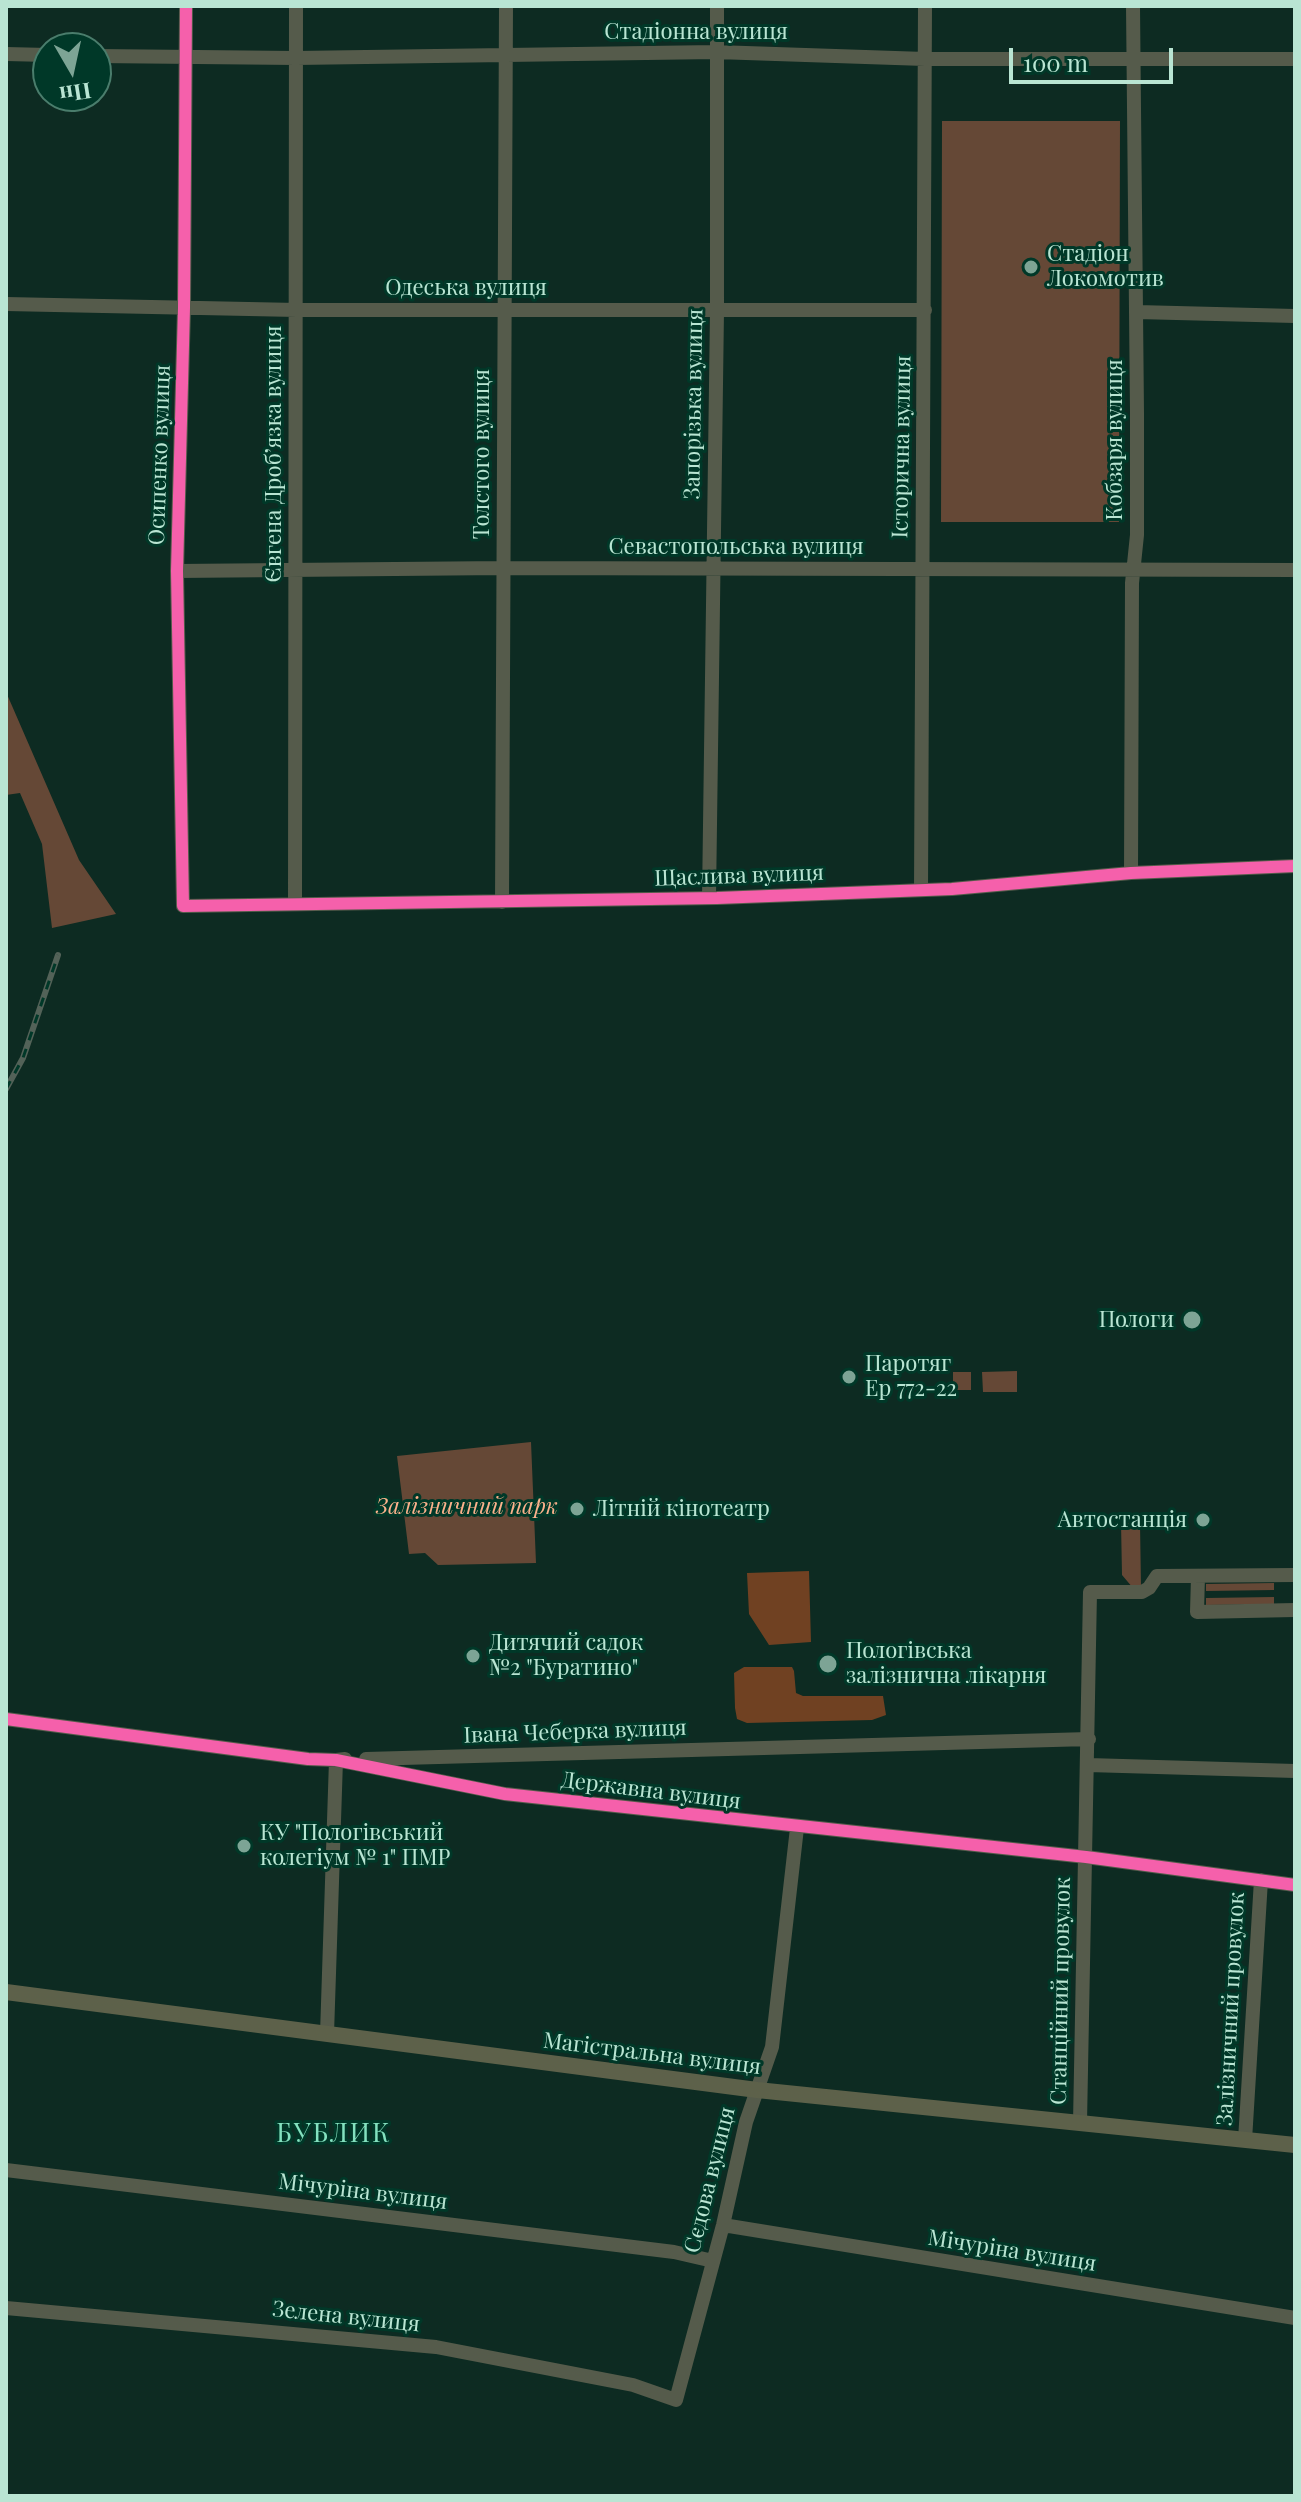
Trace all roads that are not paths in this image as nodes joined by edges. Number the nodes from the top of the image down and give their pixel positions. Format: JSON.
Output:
{"nodes":[{"id":1,"x":186,"y":6,"type":"edge"},
{"id":2,"x":296,"y":6,"type":"edge"},
{"id":3,"x":506,"y":6,"type":"edge"},
{"id":4,"x":717,"y":6,"type":"edge"},
{"id":5,"x":925,"y":6,"type":"edge"},
{"id":6,"x":1133,"y":6,"type":"edge"},
{"id":7,"x":716,"y":52,"type":"junction"},
{"id":8,"x":6,"y":54,"type":"edge"},
{"id":9,"x":32,"y":55,"type":"edge"},
{"id":10,"x":505,"y":55,"type":"junction"},
{"id":11,"x":112,"y":56,"type":"edge"},
{"id":12,"x":187,"y":58,"type":"junction"},
{"id":13,"x":296,"y":58,"type":"junction"},
{"id":14,"x":925,"y":59,"type":"junction"},
{"id":15,"x":1132,"y":59,"type":"junction"},
{"id":16,"x":1295,"y":59,"type":"edge"},
{"id":17,"x":6,"y":304,"type":"edge"},
{"id":18,"x":184,"y":308,"type":"junction"},
{"id":19,"x":505,"y":309,"type":"junction"},
{"id":20,"x":297,"y":310,"type":"junction"},
{"id":21,"x":925,"y":310,"type":"junction"},
{"id":22,"x":717,"y":311,"type":"junction"},
{"id":23,"x":1137,"y":312,"type":"junction"},
{"id":24,"x":1295,"y":316,"type":"edge"},
{"id":25,"x":504,"y":568,"type":"junction"},
{"id":26,"x":714,"y":569,"type":"junction"},
{"id":27,"x":923,"y":569,"type":"junction"},
{"id":28,"x":295,"y":570,"type":"junction"},
{"id":29,"x":1295,"y":570,"type":"edge"},
{"id":30,"x":177,"y":571,"type":"junction"},
{"id":31,"x":1132,"y":571,"type":"junction"},
{"id":32,"x":1295,"y":866,"type":"edge"},
{"id":33,"x":1131,"y":873,"type":"junction"},
{"id":34,"x":921,"y":889,"type":"junction"},
{"id":35,"x":709,"y":898,"type":"junction"},
{"id":36,"x":502,"y":902,"type":"junction"},
{"id":37,"x":295,"y":903,"type":"junction"},
{"id":38,"x":183,"y":906,"type":"joint"},
{"id":39,"x":1295,"y":1575,"type":"edge"},
{"id":40,"x":1198,"y":1576,"type":"junction"},
{"id":41,"x":1295,"y":1610,"type":"edge"},
{"id":42,"x":6,"y":1719,"type":"edge"},
{"id":43,"x":1089,"y":1739,"type":"junction"},
{"id":44,"x":336,"y":1760,"type":"junction"},
{"id":45,"x":1088,"y":1765,"type":"junction"},
{"id":46,"x":1295,"y":1771,"type":"edge"},
{"id":47,"x":797,"y":1828,"type":"junction"},
{"id":48,"x":1086,"y":1857,"type":"junction"},
{"id":49,"x":1261,"y":1880,"type":"junction"},
{"id":50,"x":1295,"y":1885,"type":"edge"},
{"id":51,"x":6,"y":1992,"type":"edge"},
{"id":52,"x":327,"y":2034,"type":"junction"},
{"id":53,"x":757,"y":2090,"type":"junction"},
{"id":54,"x":1080,"y":2123,"type":"junction"},
{"id":55,"x":1245,"y":2140,"type":"junction"},
{"id":56,"x":1295,"y":2145,"type":"edge"},
{"id":57,"x":6,"y":2170,"type":"edge"},
{"id":58,"x":723,"y":2225,"type":"junction"},
{"id":59,"x":713,"y":2261,"type":"junction"},
{"id":60,"x":6,"y":2308,"type":"edge"},
{"id":61,"x":1295,"y":2318,"type":"edge"},
{"id":62,"x":676,"y":2400,"type":"joint"}],
"edges":[{"from":1,"to":12,"type":"street","name":"Осипенко вулиця"},
{"from":2,"to":13,"type":"street","name":"Євгена Дроб’язка вулиця"},
{"from":3,"to":10,"type":"street","name":"Толстого вулиця"},
{"from":4,"to":7,"type":"street","name":"Запорізька вулиця"},
{"from":5,"to":14,"type":"street","name":"Історична вулиця"},
{"from":6,"to":15,"type":"street","name":"Кобзаря вулиця"},
{"from":7,"to":10,"type":"street","name":"Стадіонна вулиця"},
{"from":7,"to":14,"type":"street","name":"Стадіонна вулиця"},
{"from":7,"to":22,"type":"street","name":"Запорізька вулиця"},
{"from":8,"to":9,"type":"street"},
{"from":10,"to":13,"type":"street","name":"Стадіонна вулиця"},
{"from":10,"to":19,"type":"street","name":"Толстого вулиця"},
{"from":11,"to":12,"type":"street","name":"Стадіонна вулиця"},
{"from":12,"to":13,"type":"street","name":"Стадіонна вулиця"},
{"from":12,"to":18,"type":"street","name":"Осипенко вулиця"},
{"from":13,"to":20,"type":"street","name":"Євгена Дроб’язка вулиця"},
{"from":14,"to":15,"type":"street","name":"Стадіонна вулиця"},
{"from":14,"to":21,"type":"street","name":"Історична вулиця"},
{"from":15,"to":16,"type":"street","name":"Стадіонна вулиця"},
{"from":15,"to":23,"type":"street","name":"Кобзаря вулиця"},
{"from":17,"to":18,"type":"street","name":"Одеська вулиця"},
{"from":18,"to":20,"type":"street","name":"Одеська вулиця"},
{"from":18,"to":30,"type":"street","name":"Осипенко вулиця"},
{"from":19,"to":20,"type":"street","name":"Одеська вулиця"},
{"from":19,"to":22,"type":"street","name":"Одеська вулиця"},
{"from":19,"to":25,"type":"street","name":"Толстого вулиця"},
{"from":20,"to":28,"type":"street","name":"Євгена Дроб’язка вулиця"},
{"from":21,"to":22,"type":"street","name":"Одеська вулиця"},
{"from":21,"to":27,"type":"street","name":"Історична вулиця"},
{"from":22,"to":26,"type":"street","name":"Запорізька вулиця"},
{"from":23,"to":24,"type":"street"},
{"from":23,"to":31,"type":"street","name":"Кобзаря вулиця"},
{"from":25,"to":26,"type":"street","name":"Севастопольська вулиця"},
{"from":25,"to":28,"type":"street","name":"Севастопольська вулиця"},
{"from":25,"to":36,"type":"street","name":"Толстого вулиця"},
{"from":26,"to":27,"type":"street","name":"Севастопольська вулиця"},
{"from":26,"to":35,"type":"street","name":"Запорізька вулиця"},
{"from":27,"to":31,"type":"street","name":"Севастопольська вулиця"},
{"from":27,"to":34,"type":"street","name":"Історична вулиця"},
{"from":28,"to":30,"type":"street","name":"Севастопольська вулиця"},
{"from":28,"to":37,"type":"street","name":"Євгена Дроб’язка вулиця"},
{"from":29,"to":31,"type":"street","name":"Севастопольська вулиця"},
{"from":30,"to":38,"type":"street","name":"Осипенко вулиця"},
{"from":31,"to":33,"type":"street","name":"Кобзаря вулиця"},
{"from":32,"to":33,"type":"street","name":"Щаслива вулиця"},
{"from":33,"to":34,"type":"street","name":"Щаслива вулиця"},
{"from":34,"to":35,"type":"street","name":"Щаслива вулиця"},
{"from":35,"to":36,"type":"street","name":"Щаслива вулиця"},
{"from":36,"to":37,"type":"street","name":"Щаслива вулиця"},
{"from":37,"to":38,"type":"street","name":"Щаслива вулиця"},
{"from":39,"to":40,"type":"street"},
{"from":40,"to":41,"type":"street"},
{"from":40,"to":43,"type":"street","name":"Станційний провулок"},
{"from":42,"to":44,"type":"street","name":"Державна вулиця"},
{"from":43,"to":44,"type":"street","name":"Івана Чеберка вулиця"},
{"from":43,"to":45,"type":"street","name":"Станційний провулок"},
{"from":44,"to":47,"type":"street","name":"Державна вулиця"},
{"from":44,"to":52,"type":"street"},
{"from":45,"to":46,"type":"street"},
{"from":45,"to":48,"type":"street","name":"Станційний провулок"},
{"from":47,"to":48,"type":"street","name":"Державна вулиця"},
{"from":47,"to":53,"type":"street","name":"Сєдова вулиця"},
{"from":48,"to":49,"type":"street","name":"Державна вулиця"},
{"from":48,"to":54,"type":"street","name":"Станційний провулок"},
{"from":49,"to":50,"type":"street","name":"Державна вулиця"},
{"from":49,"to":55,"type":"street","name":"Залізничний провулок"},
{"from":51,"to":52,"type":"main road","name":"Магістральна вулиця"},
{"from":52,"to":53,"type":"main road","name":"Магістральна вулиця"},
{"from":53,"to":54,"type":"main road","name":"Магістральна вулиця"},
{"from":53,"to":58,"type":"street","name":"Сєдова вулиця"},
{"from":54,"to":55,"type":"main road","name":"Магістральна вулиця"},
{"from":55,"to":56,"type":"main road","name":"Магістральна вулиця"},
{"from":57,"to":59,"type":"street","name":"Мічуріна вулиця"},
{"from":58,"to":59,"type":"street","name":"Сєдова вулиця"},
{"from":58,"to":61,"type":"street","name":"Мічуріна вулиця"},
{"from":59,"to":62,"type":"street","name":"Сєдова вулиця"},
{"from":60,"to":62,"type":"street","name":"Зелена вулиця"}]}
